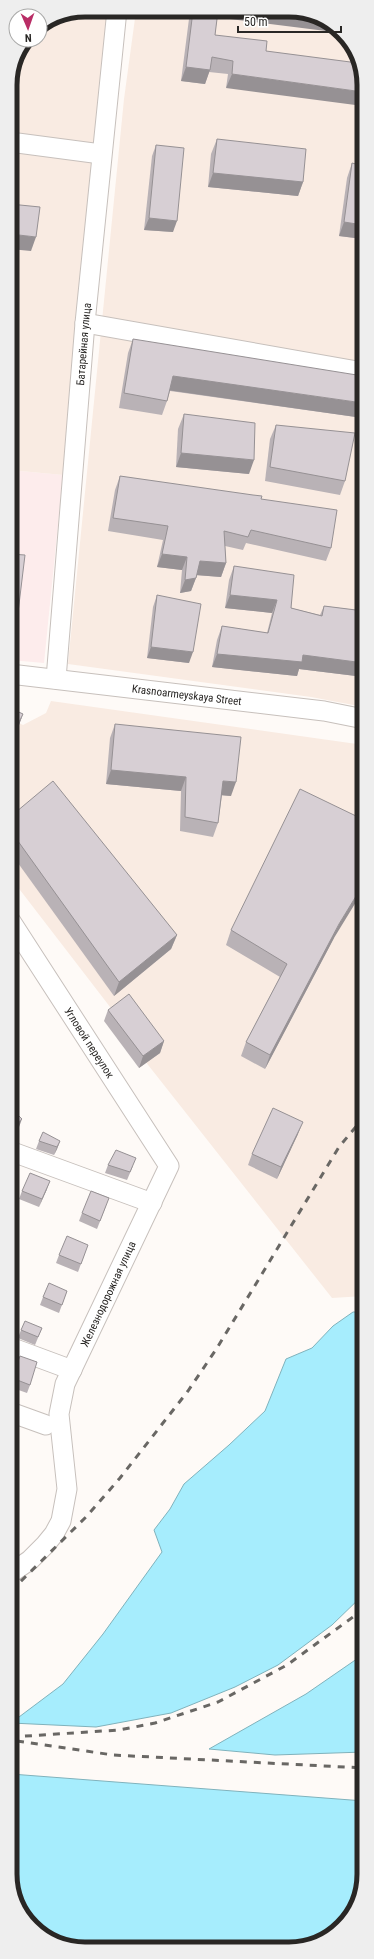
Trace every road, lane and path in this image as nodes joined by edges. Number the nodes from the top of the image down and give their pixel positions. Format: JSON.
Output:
{"nodes":[{"id":1,"x":116,"y":17,"type":"edge"},
{"id":2,"x":17,"y":143,"type":"edge"},
{"id":3,"x":101,"y":154,"type":"junction"},
{"id":4,"x":85,"y":323,"type":"junction"},
{"id":5,"x":357,"y":371,"type":"edge"},
{"id":6,"x":17,"y":675,"type":"edge"},
{"id":7,"x":56,"y":679,"type":"junction"},
{"id":8,"x":357,"y":718,"type":"edge"},
{"id":9,"x":17,"y":931,"type":"edge"},
{"id":10,"x":17,"y":1154,"type":"edge"},
{"id":11,"x":169,"y":1166,"type":"joint"},
{"id":12,"x":152,"y":1203,"type":"junction"},
{"id":13,"x":17,"y":1351,"type":"edge"},
{"id":14,"x":69,"y":1377,"type":"junction"},
{"id":15,"x":17,"y":1415,"type":"edge"},
{"id":16,"x":46,"y":1425,"type":"dead end"},
{"id":17,"x":17,"y":1569,"type":"edge"}],
"edges":[{"from":1,"to":3,"type":"street","name":"Батарейная улица"},
{"from":2,"to":3,"type":"street"},
{"from":3,"to":4,"type":"street","name":"Батарейная улица"},
{"from":4,"to":5,"type":"street"},
{"from":4,"to":7,"type":"street","name":"Батарейная улица"},
{"from":6,"to":7,"type":"street","name":"Krasnoarmeyskaya Street"},
{"from":7,"to":8,"type":"street","name":"Krasnoarmeyskaya Street"},
{"from":9,"to":11,"type":"street","name":"Угловой переулок"},
{"from":10,"to":12,"type":"street"},
{"from":11,"to":12,"type":"street","name":"Железнодорожная улица"},
{"from":12,"to":14,"type":"street","name":"Железнодорожная улица"},
{"from":13,"to":14,"type":"street"},
{"from":14,"to":17,"type":"street","name":"Железнодорожная улица"},
{"from":15,"to":16,"type":"street"}]}
